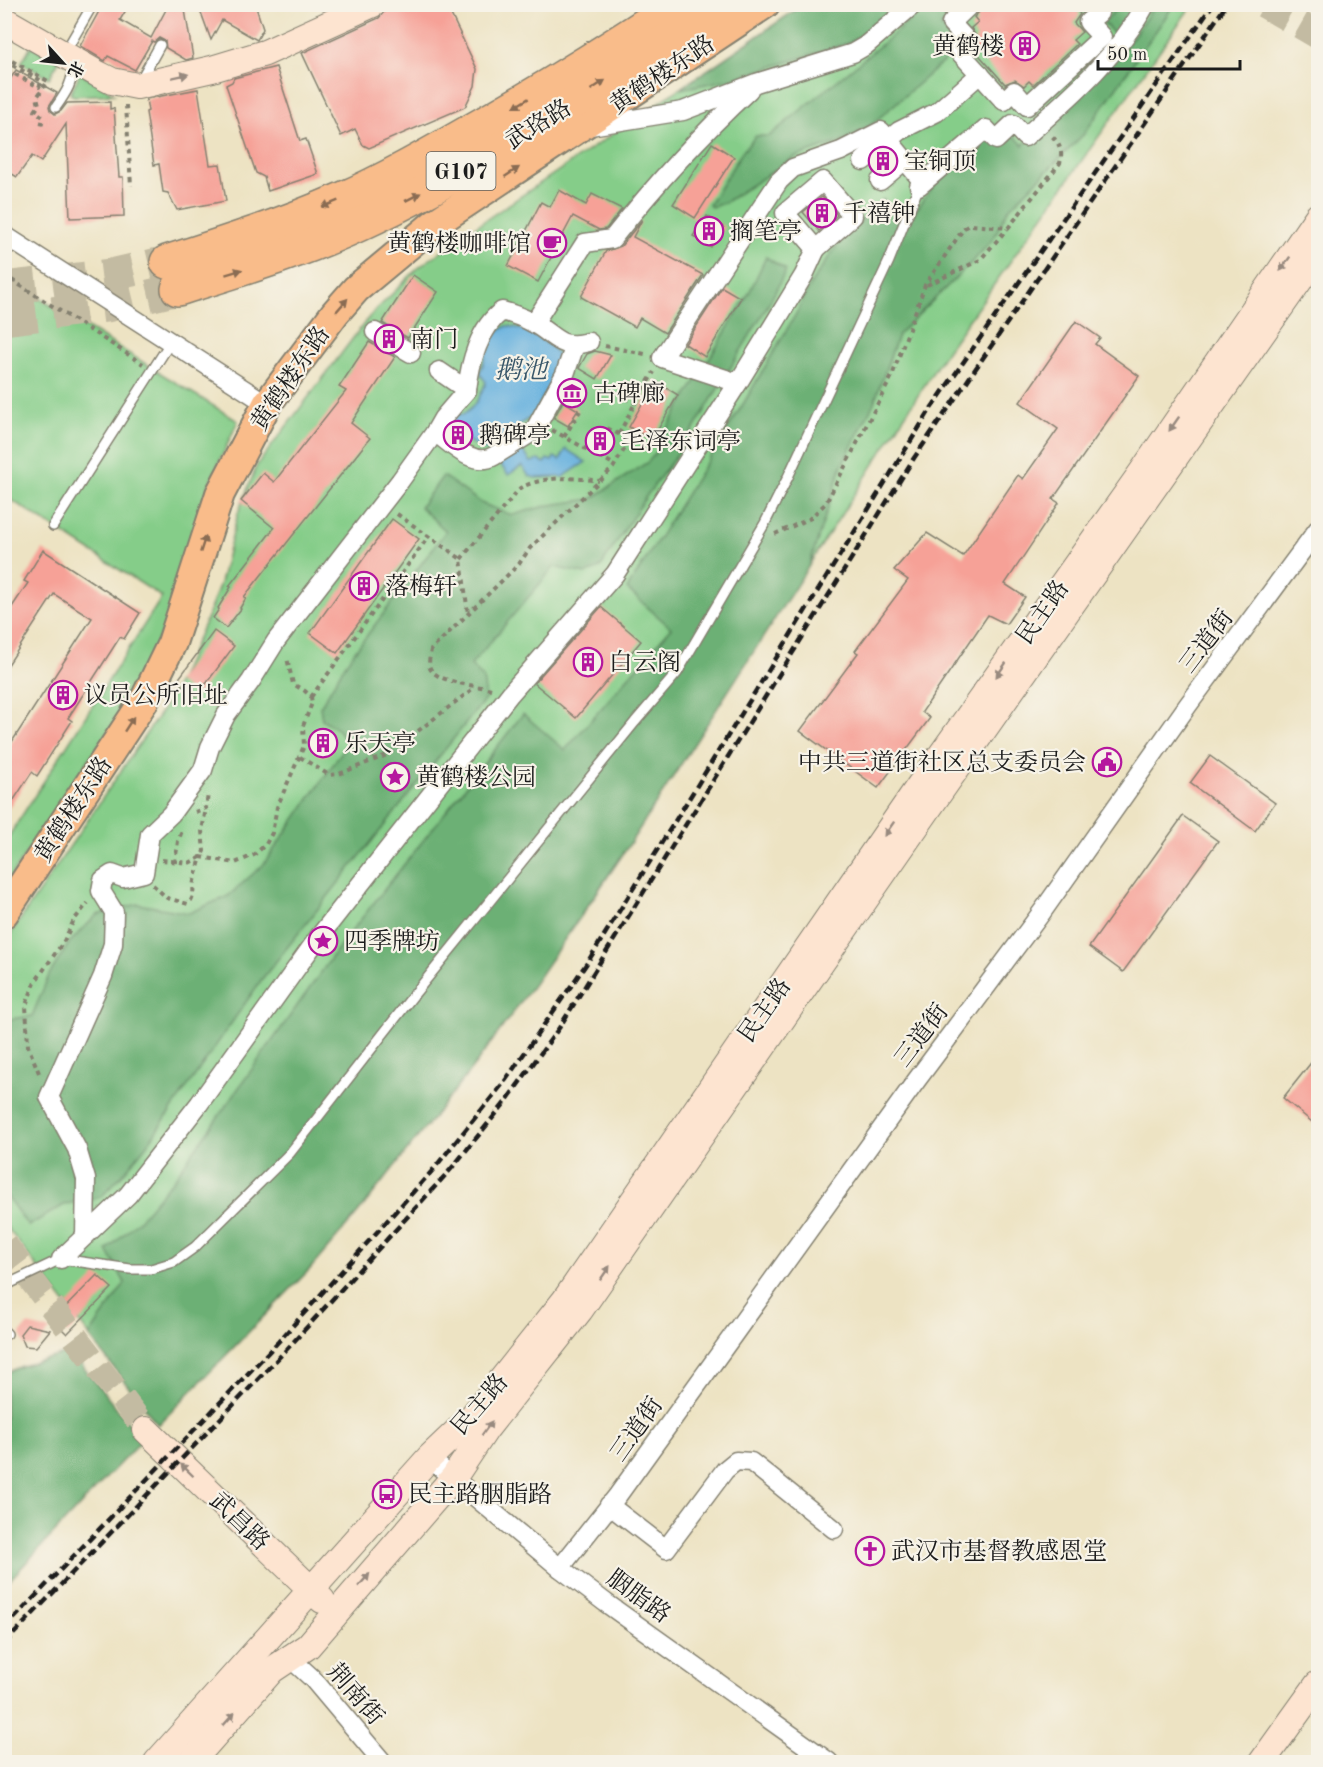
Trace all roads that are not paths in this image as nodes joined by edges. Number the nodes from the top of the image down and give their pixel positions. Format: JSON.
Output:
{"nodes":[{"id":1,"x":93,"y":4,"type":"edge"},
{"id":2,"x":373,"y":4,"type":"edge"},
{"id":3,"x":677,"y":4,"type":"edge"},
{"id":4,"x":720,"y":4,"type":"edge"},
{"id":5,"x":765,"y":4,"type":"edge"},
{"id":6,"x":914,"y":4,"type":"edge"},
{"id":7,"x":971,"y":4,"type":"edge"},
{"id":8,"x":1091,"y":4,"type":"edge"},
{"id":9,"x":1146,"y":4,"type":"edge"},
{"id":10,"x":4,"y":20,"type":"edge"},
{"id":11,"x":160,"y":45,"type":"dead end"},
{"id":12,"x":68,"y":58,"type":"junction"},
{"id":13,"x":980,"y":74,"type":"junction"},
{"id":14,"x":756,"y":83,"type":"junction"},
{"id":15,"x":132,"y":94,"type":"junction"},
{"id":16,"x":56,"y":107,"type":"dead end"},
{"id":17,"x":581,"y":128,"type":"junction"},
{"id":18,"x":888,"y":140,"type":"junction"},
{"id":19,"x":905,"y":160,"type":"junction"},
{"id":20,"x":921,"y":184,"type":"junction"},
{"id":21,"x":1318,"y":216,"type":"edge"},
{"id":22,"x":4,"y":235,"type":"edge"},
{"id":23,"x":816,"y":249,"type":"junction"},
{"id":24,"x":1318,"y":254,"type":"edge"},
{"id":25,"x":534,"y":323,"type":"junction"},
{"id":26,"x":375,"y":332,"type":"dead end"},
{"id":27,"x":170,"y":343,"type":"junction"},
{"id":28,"x":411,"y":354,"type":"dead end"},
{"id":29,"x":439,"y":371,"type":"dead end"},
{"id":30,"x":738,"y":383,"type":"junction"},
{"id":31,"x":467,"y":390,"type":"junction"},
{"id":32,"x":267,"y":404,"type":"junction"},
{"id":33,"x":435,"y":432,"type":"junction"},
{"id":34,"x":53,"y":526,"type":"dead end"},
{"id":35,"x":1318,"y":529,"type":"edge"},
{"id":36,"x":4,"y":913,"type":"edge"},
{"id":37,"x":85,"y":1236,"type":"junction"},
{"id":38,"x":61,"y":1259,"type":"junction"},
{"id":39,"x":4,"y":1286,"type":"edge"},
{"id":40,"x":146,"y":1430,"type":"tunnel mouth"},
{"id":41,"x":429,"y":1458,"type":"junction"},
{"id":42,"x":454,"y":1478,"type":"junction"},
{"id":43,"x":609,"y":1505,"type":"junction"},
{"id":44,"x":834,"y":1529,"type":"dead end"},
{"id":45,"x":560,"y":1568,"type":"junction"},
{"id":46,"x":310,"y":1589,"type":"junction"},
{"id":47,"x":336,"y":1612,"type":"junction"},
{"id":48,"x":290,"y":1658,"type":"junction"},
{"id":49,"x":1318,"y":1684,"type":"edge"},
{"id":50,"x":157,"y":1762,"type":"edge"},
{"id":51,"x":190,"y":1762,"type":"edge"},
{"id":52,"x":380,"y":1762,"type":"edge"},
{"id":53,"x":829,"y":1762,"type":"edge"},
{"id":54,"x":1262,"y":1762,"type":"edge"}],
"edges":[{"from":1,"to":12,"type":"lane"},
{"from":15,"to":2,"type":"main road","one_way":true},
{"from":3,"to":4,"type":"highway","name":"武珞路","number":"G107","one_way":true},
{"from":5,"to":17,"type":"main road","name":"黄鹤楼东路"},
{"from":6,"to":14,"type":"street"},
{"from":7,"to":13,"type":"street"},
{"from":8,"to":13,"type":"street"},
{"from":9,"to":20,"type":"street"},
{"from":10,"to":12,"type":"main road"},
{"from":11,"to":15,"type":"lane"},
{"from":12,"to":15,"type":"main road"},
{"from":12,"to":16,"type":"lane"},
{"from":13,"to":18,"type":"street"},
{"from":14,"to":17,"type":"street"},
{"from":14,"to":25,"type":"street"},
{"from":32,"to":17,"type":"main road","name":"黄鹤楼东路","one_way":true},
{"from":18,"to":19,"type":"street"},
{"from":18,"to":19,"type":"street"},
{"from":18,"to":30,"type":"street"},
{"from":19,"to":20,"type":"street"},
{"from":20,"to":38,"type":"lane"},
{"from":21,"to":41,"type":"main road","name":"民主路","one_way":true},
{"from":22,"to":27,"type":"street"},
{"from":23,"to":23,"type":"street"},
{"from":23,"to":30,"type":"street"},
{"from":42,"to":24,"type":"main road","name":"民主路","one_way":true},
{"from":25,"to":31,"type":"street"},
{"from":25,"to":33,"type":"street"},
{"from":26,"to":28,"type":"street"},
{"from":27,"to":32,"type":"street"},
{"from":27,"to":34,"type":"lane"},
{"from":29,"to":31,"type":"street"},
{"from":30,"to":37,"type":"street"},
{"from":31,"to":33,"type":"street"},
{"from":36,"to":32,"type":"main road","name":"黄鹤楼东路","one_way":true},
{"from":33,"to":37,"type":"street"},
{"from":35,"to":43,"type":"street","name":"三道街"},
{"from":37,"to":38,"type":"street"},
{"from":38,"to":39,"type":"lane"},
{"from":46,"to":40,"type":"main road","name":"武昌路","one_way":true},
{"from":41,"to":42,"type":"street","name":"胭脂路"},
{"from":41,"to":46,"type":"main road","name":"民主路"},
{"from":42,"to":45,"type":"street","name":"胭脂路"},
{"from":47,"to":42,"type":"main road","name":"民主路","one_way":true},
{"from":43,"to":44,"type":"street"},
{"from":43,"to":45,"type":"street","name":"三道街"},
{"from":45,"to":53,"type":"street","name":"胭脂路"},
{"from":46,"to":47,"type":"main road","name":"武昌路"},
{"from":46,"to":50,"type":"main road","name":"民主路"},
{"from":47,"to":48,"type":"main road","name":"民主路"},
{"from":51,"to":48,"type":"main road","name":"民主路","one_way":true},
{"from":48,"to":52,"type":"street","name":"荆南街"},
{"from":49,"to":54,"type":"main road"}]}
